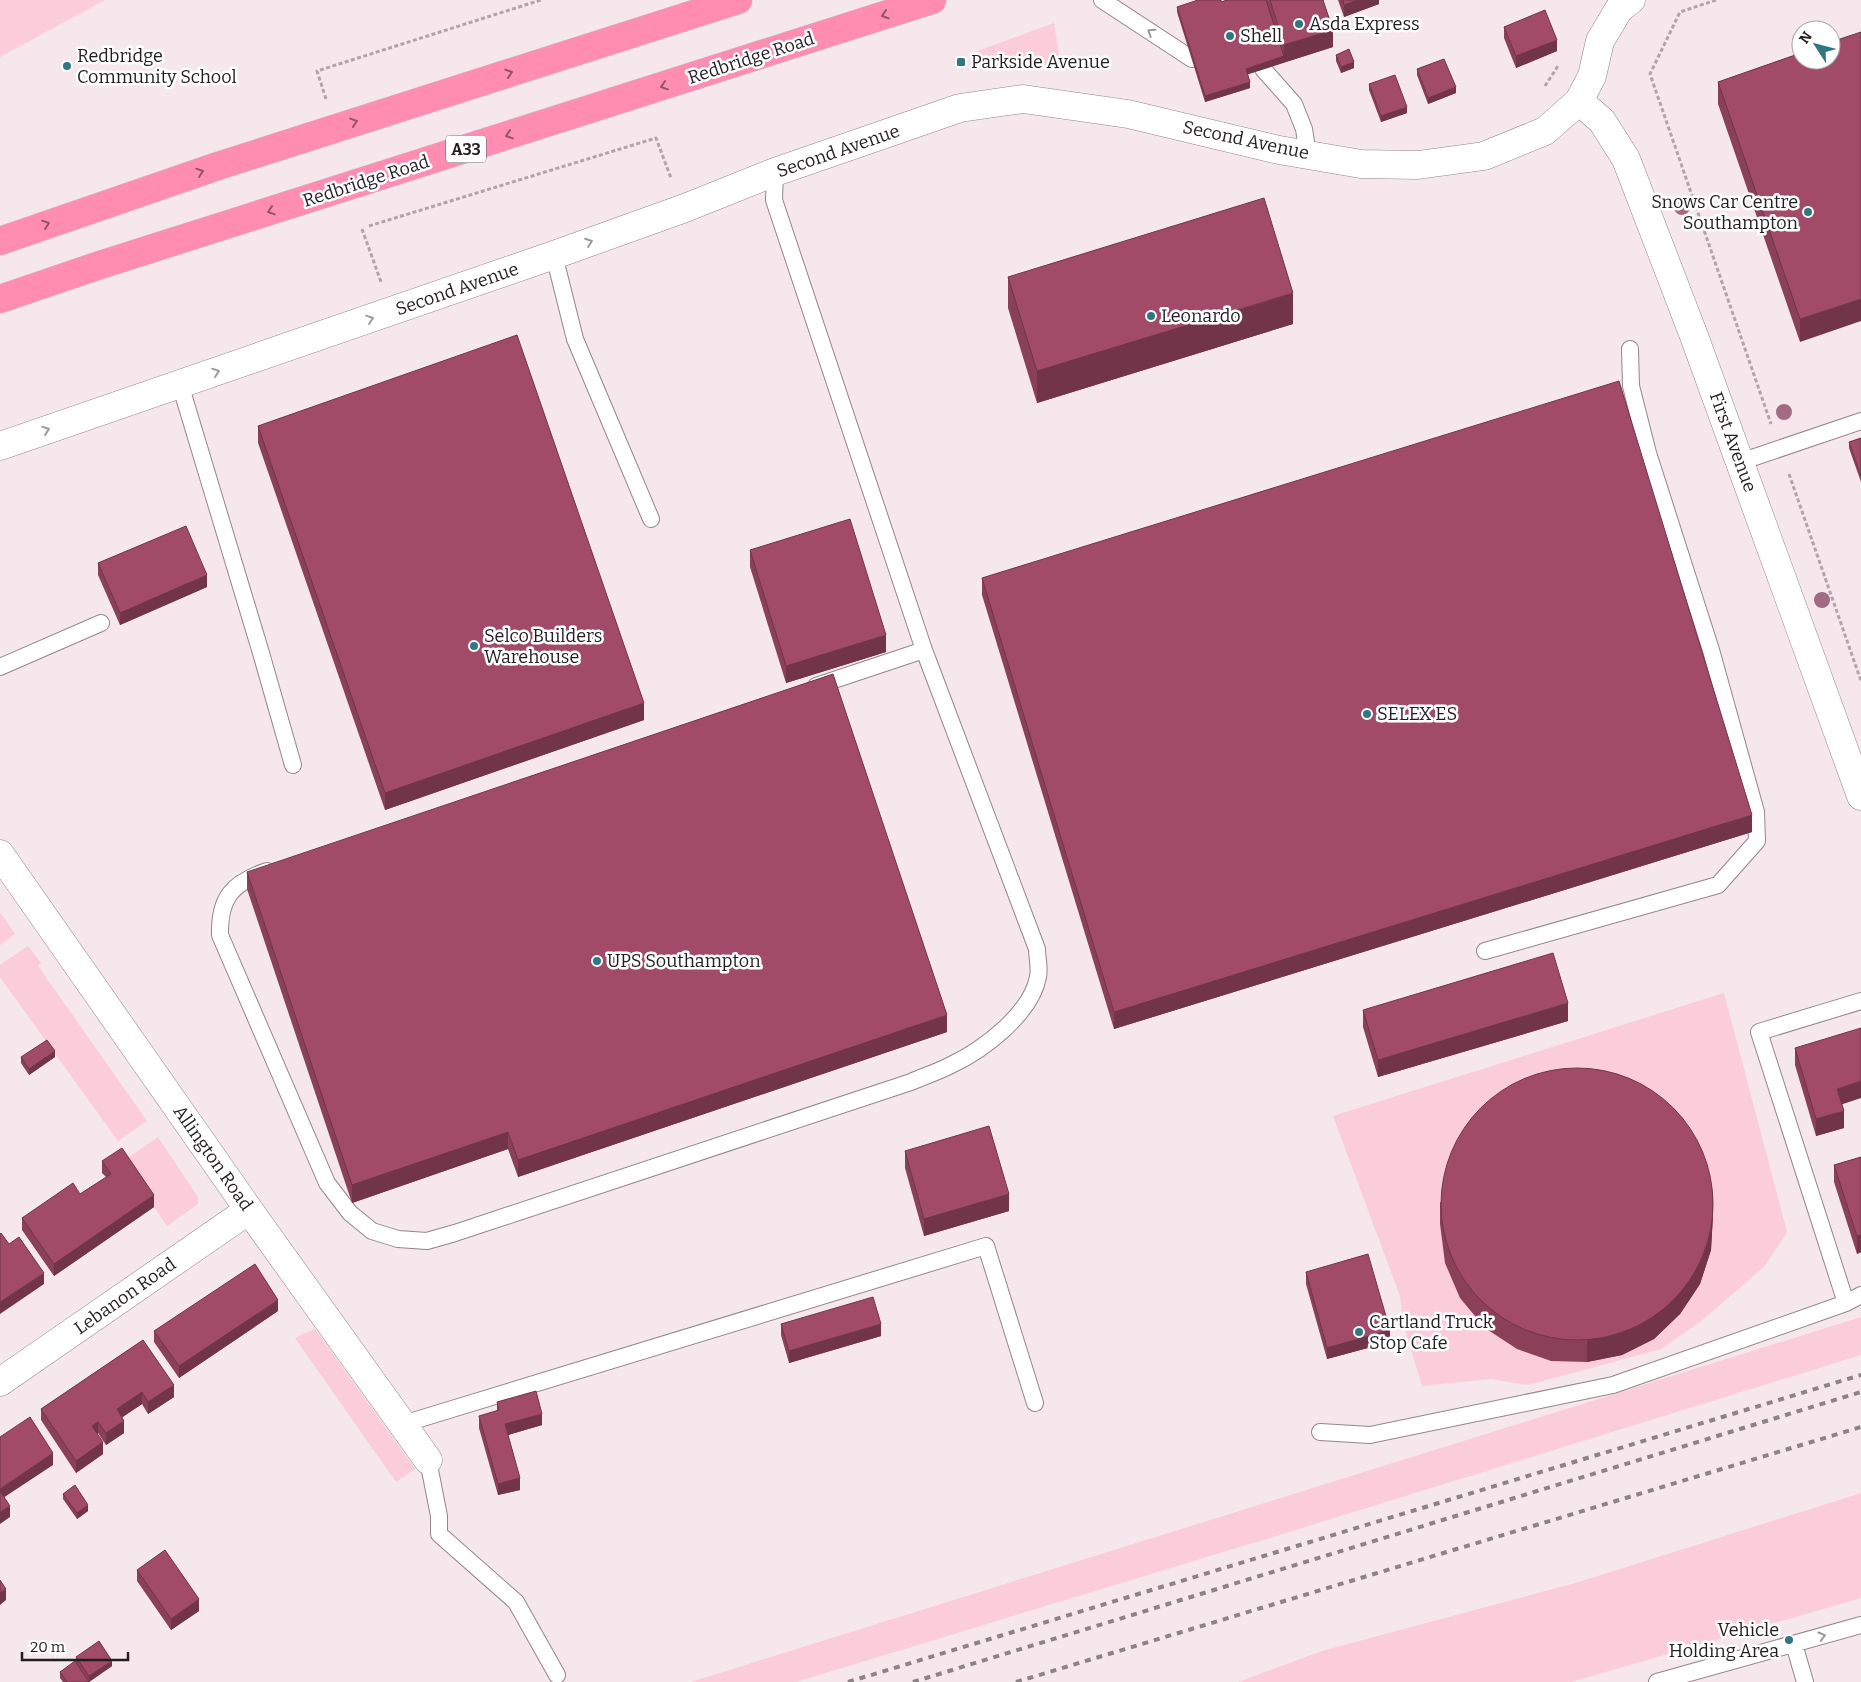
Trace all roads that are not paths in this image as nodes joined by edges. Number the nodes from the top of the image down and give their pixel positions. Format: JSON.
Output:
{"nodes":[{"id":1,"x":738,"y":0,"type":"edge"},
{"id":2,"x":932,"y":0,"type":"edge"},
{"id":3,"x":1102,"y":0,"type":"edge"},
{"id":4,"x":1631,"y":0,"type":"edge"},
{"id":5,"x":1192,"y":59,"type":"edge"},
{"id":6,"x":1262,"y":69,"type":"edge"},
{"id":7,"x":1579,"y":101,"type":"junction"},
{"id":8,"x":1308,"y":155,"type":"junction"},
{"id":9,"x":775,"y":172,"type":"junction"},
{"id":10,"x":0,"y":241,"type":"edge"},
{"id":11,"x":554,"y":255,"type":"junction"},
{"id":12,"x":0,"y":299,"type":"edge"},
{"id":13,"x":1630,"y":349,"type":"dead end"},
{"id":14,"x":180,"y":384,"type":"junction"},
{"id":15,"x":1861,"y":421,"type":"edge"},
{"id":16,"x":0,"y":446,"type":"edge"},
{"id":17,"x":1740,"y":462,"type":"junction"},
{"id":18,"x":651,"y":519,"type":"dead end"},
{"id":19,"x":101,"y":623,"type":"dead end"},
{"id":20,"x":924,"y":650,"type":"junction"},
{"id":21,"x":0,"y":667,"type":"edge"},
{"id":22,"x":801,"y":691,"type":"edge"},
{"id":23,"x":293,"y":765,"type":"dead end"},
{"id":24,"x":1861,"y":796,"type":"edge"},
{"id":25,"x":0,"y":854,"type":"edge"},
{"id":26,"x":280,"y":867,"type":"edge"},
{"id":27,"x":1485,"y":951,"type":"dead end"},
{"id":28,"x":1861,"y":1002,"type":"edge"},
{"id":29,"x":249,"y":1210,"type":"junction"},
{"id":30,"x":1861,"y":1295,"type":"edge"},
{"id":31,"x":1846,"y":1303,"type":"junction"},
{"id":32,"x":0,"y":1382,"type":"edge"},
{"id":33,"x":1035,"y":1402,"type":"dead end"},
{"id":34,"x":403,"y":1424,"type":"junction"},
{"id":35,"x":1320,"y":1432,"type":"dead end"},
{"id":36,"x":428,"y":1460,"type":"joint"},
{"id":37,"x":1861,"y":1625,"type":"edge"},
{"id":38,"x":1794,"y":1644,"type":"junction"},
{"id":39,"x":557,"y":1675,"type":"dead end"},
{"id":40,"x":1711,"y":1675,"type":"edge"},
{"id":41,"x":1657,"y":1682,"type":"edge"},
{"id":42,"x":1805,"y":1682,"type":"edge"}],
"edges":[{"from":10,"to":1,"type":"highway","one_way":true},
{"from":2,"to":12,"type":"highway","name":"Redbridge Road","number":"A33","one_way":true},
{"from":5,"to":3,"type":"lane","one_way":true},
{"from":4,"to":7,"type":"street","name":"Second Avenue"},
{"from":6,"to":8,"type":"lane"},
{"from":7,"to":8,"type":"street","name":"Second Avenue"},
{"from":7,"to":17,"type":"street","name":"First Avenue"},
{"from":8,"to":9,"type":"street","name":"Second Avenue"},
{"from":11,"to":9,"type":"street","name":"Second Avenue","one_way":true},
{"from":9,"to":20,"type":"lane"},
{"from":14,"to":11,"type":"street","name":"Second Avenue","one_way":true},
{"from":11,"to":18,"type":"lane"},
{"from":13,"to":27,"type":"lane"},
{"from":16,"to":14,"type":"street","name":"Second Avenue","one_way":true},
{"from":14,"to":23,"type":"lane"},
{"from":15,"to":17,"type":"lane"},
{"from":17,"to":24,"type":"street","name":"First Avenue"},
{"from":19,"to":21,"type":"lane"},
{"from":20,"to":22,"type":"lane"},
{"from":20,"to":26,"type":"lane"},
{"from":25,"to":29,"type":"street","name":"Allington Road"},
{"from":28,"to":31,"type":"lane"},
{"from":29,"to":32,"type":"street","name":"Lebanon Road"},
{"from":29,"to":34,"type":"street","name":"Allington Road"},
{"from":30,"to":31,"type":"lane"},
{"from":31,"to":35,"type":"lane"},
{"from":33,"to":34,"type":"lane"},
{"from":34,"to":36,"type":"street","name":"Allington Road"},
{"from":36,"to":39,"type":"lane"},
{"from":38,"to":37,"type":"lane","one_way":true},
{"from":38,"to":40,"type":"lane"},
{"from":38,"to":42,"type":"lane"},
{"from":40,"to":41,"type":"lane"}]}
